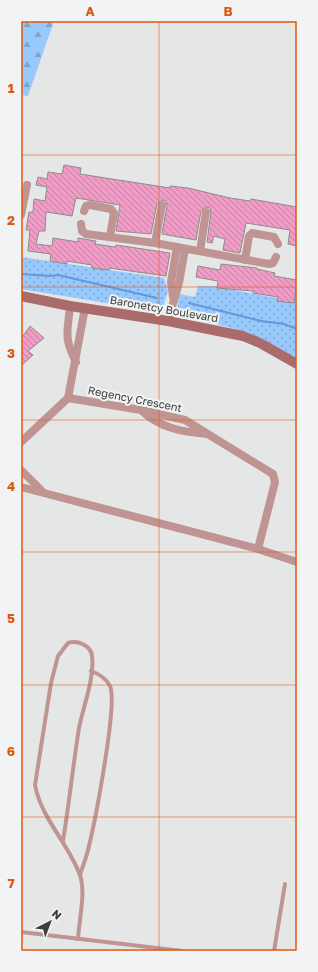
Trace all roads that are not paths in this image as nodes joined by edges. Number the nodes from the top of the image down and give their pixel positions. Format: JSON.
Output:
{"nodes":[{"id":1,"x":27,"y":185,"type":"dead end"},
{"id":2,"x":162,"y":205,"type":"dead end"},
{"id":3,"x":21,"y":210,"type":"edge"},
{"id":4,"x":84,"y":211,"type":"dead end"},
{"id":5,"x":206,"y":212,"type":"dead end"},
{"id":6,"x":81,"y":224,"type":"dead end"},
{"id":7,"x":110,"y":236,"type":"junction"},
{"id":8,"x":155,"y":243,"type":"junction"},
{"id":9,"x":278,"y":244,"type":"dead end"},
{"id":10,"x":181,"y":248,"type":"junction"},
{"id":11,"x":200,"y":251,"type":"junction"},
{"id":12,"x":276,"y":258,"type":"dead end"},
{"id":13,"x":245,"y":260,"type":"junction"},
{"id":14,"x":21,"y":296,"type":"edge"},
{"id":15,"x":78,"y":307,"type":"junction"},
{"id":16,"x":168,"y":321,"type":"junction"},
{"id":17,"x":76,"y":358,"type":"junction"},
{"id":18,"x":297,"y":364,"type":"edge"},
{"id":19,"x":68,"y":398,"type":"junction"},
{"id":20,"x":140,"y":410,"type":"junction"},
{"id":21,"x":208,"y":434,"type":"junction"},
{"id":22,"x":21,"y":442,"type":"edge"},
{"id":23,"x":21,"y":470,"type":"edge"},
{"id":24,"x":21,"y":487,"type":"edge"},
{"id":25,"x":43,"y":493,"type":"junction"},
{"id":26,"x":258,"y":549,"type":"junction"},
{"id":27,"x":297,"y":562,"type":"edge"},
{"id":28,"x":92,"y":672,"type":"junction"},
{"id":29,"x":63,"y":841,"type":"junction"},
{"id":30,"x":80,"y":875,"type":"junction"},
{"id":31,"x":285,"y":884,"type":"dead end"},
{"id":32,"x":21,"y":932,"type":"edge"},
{"id":33,"x":78,"y":939,"type":"junction"},
{"id":34,"x":162,"y":950,"type":"edge"},
{"id":35,"x":182,"y":951,"type":"edge"},
{"id":36,"x":274,"y":951,"type":"edge"}],
"edges":[{"from":1,"to":3,"type":"street"},
{"from":2,"to":8,"type":"street"},
{"from":4,"to":7,"type":"street"},
{"from":5,"to":11,"type":"street"},
{"from":6,"to":7,"type":"street"},
{"from":7,"to":8,"type":"street"},
{"from":8,"to":10,"type":"street"},
{"from":9,"to":13,"type":"street"},
{"from":10,"to":11,"type":"street"},
{"from":10,"to":16,"type":"street"},
{"from":11,"to":13,"type":"street"},
{"from":12,"to":13,"type":"street"},
{"from":14,"to":15,"type":"street","name":"Baronetcy Boulevard"},
{"from":15,"to":16,"type":"street","name":"Baronetcy Boulevard"},
{"from":15,"to":17,"type":"street"},
{"from":15,"to":17,"type":"street"},
{"from":16,"to":18,"type":"street","name":"Baronetcy Boulevard"},
{"from":17,"to":19,"type":"street"},
{"from":19,"to":20,"type":"street","name":"Regency Crescent"},
{"from":19,"to":22,"type":"street"},
{"from":20,"to":21,"type":"street","name":"Regency Crescent"},
{"from":20,"to":21,"type":"street"},
{"from":21,"to":26,"type":"street","name":"Regency Crescent"},
{"from":23,"to":25,"type":"street"},
{"from":24,"to":25,"type":"street"},
{"from":25,"to":26,"type":"street"},
{"from":26,"to":27,"type":"street"},
{"from":28,"to":29,"type":"lane"},
{"from":28,"to":29,"type":"lane"},
{"from":28,"to":30,"type":"lane"},
{"from":29,"to":30,"type":"lane"},
{"from":30,"to":33,"type":"lane"},
{"from":31,"to":36,"type":"lane"},
{"from":32,"to":33,"type":"lane"},
{"from":33,"to":34,"type":"lane"},
{"from":34,"to":35,"type":"lane"}]}
